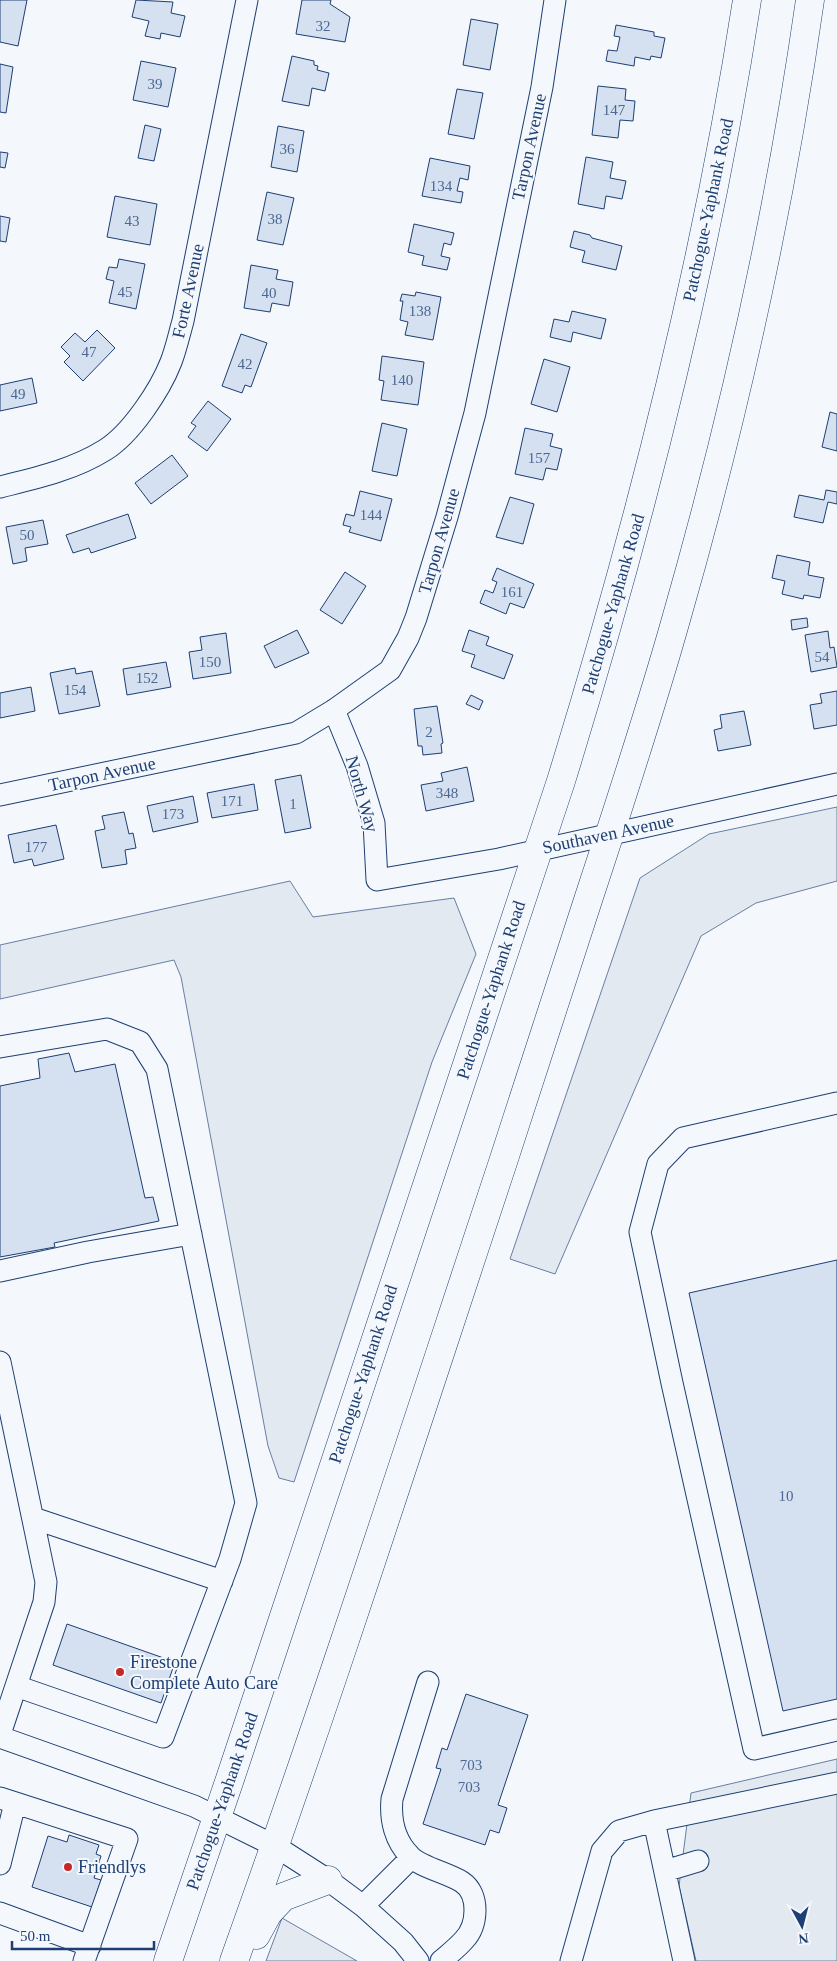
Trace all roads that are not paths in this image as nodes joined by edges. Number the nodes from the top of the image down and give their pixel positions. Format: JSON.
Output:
{"nodes":[{"id":1,"x":247,"y":0,"type":"edge"},
{"id":2,"x":555,"y":0,"type":"edge"},
{"id":3,"x":746,"y":0,"type":"edge"},
{"id":4,"x":810,"y":0,"type":"edge"},
{"id":5,"x":0,"y":487,"type":"edge"},
{"id":6,"x":334,"y":710,"type":"junction"},
{"id":7,"x":837,"y":784,"type":"edge"},
{"id":8,"x":0,"y":795,"type":"edge"},
{"id":9,"x":611,"y":833,"type":"junction"},
{"id":10,"x":537,"y":849,"type":"junction"},
{"id":11,"x":377,"y":880,"type":"joint"},
{"id":12,"x":0,"y":1047,"type":"edge"},
{"id":13,"x":837,"y":1103,"type":"edge"},
{"id":14,"x":191,"y":1234,"type":"junction"},
{"id":15,"x":0,"y":1271,"type":"edge"},
{"id":16,"x":0,"y":1362,"type":"edge"},
{"id":17,"x":33,"y":1518,"type":"junction"},
{"id":18,"x":222,"y":1581,"type":"junction"},
{"id":19,"x":428,"y":1682,"type":"dead end"},
{"id":20,"x":16,"y":1686,"type":"junction"},
{"id":21,"x":837,"y":1730,"type":"edge"},
{"id":22,"x":0,"y":1736,"type":"edge"},
{"id":23,"x":837,"y":1783,"type":"edge"},
{"id":24,"x":7,"y":1800,"type":"edge"},
{"id":25,"x":217,"y":1817,"type":"junction"},
{"id":26,"x":654,"y":1821,"type":"junction"},
{"id":27,"x":275,"y":1846,"type":"junction"},
{"id":28,"x":411,"y":1858,"type":"junction"},
{"id":29,"x":698,"y":1861,"type":"dead end"},
{"id":30,"x":0,"y":1864,"type":"edge"},
{"id":31,"x":665,"y":1871,"type":"junction"},
{"id":32,"x":328,"y":1880,"type":"junction"},
{"id":33,"x":363,"y":1906,"type":"junction"},
{"id":34,"x":0,"y":1913,"type":"edge"},
{"id":35,"x":87,"y":1954,"type":"edge"},
{"id":36,"x":168,"y":1961,"type":"edge"},
{"id":37,"x":234,"y":1961,"type":"edge"},
{"id":38,"x":242,"y":1961,"type":"edge"},
{"id":39,"x":418,"y":1961,"type":"edge"},
{"id":40,"x":441,"y":1961,"type":"edge"},
{"id":41,"x":571,"y":1961,"type":"edge"},
{"id":42,"x":684,"y":1961,"type":"edge"}],
"edges":[{"from":1,"to":5,"type":"street","name":"Forte Avenue"},
{"from":2,"to":6,"type":"street","name":"Tarpon Avenue"},
{"from":3,"to":10,"type":"main road","name":"Patchogue-Yaphank Road"},
{"from":4,"to":9,"type":"main road"},
{"from":6,"to":8,"type":"street","name":"Tarpon Avenue"},
{"from":6,"to":11,"type":"street","name":"North Way"},
{"from":7,"to":9,"type":"street","name":"Southaven Avenue"},
{"from":9,"to":10,"type":"street","name":"Southaven Avenue"},
{"from":9,"to":27,"type":"main road"},
{"from":10,"to":11,"type":"street","name":"Southaven Avenue"},
{"from":10,"to":25,"type":"main road","name":"Patchogue-Yaphank Road"},
{"from":12,"to":14,"type":"street"},
{"from":13,"to":21,"type":"street"},
{"from":14,"to":15,"type":"street"},
{"from":14,"to":18,"type":"street"},
{"from":16,"to":17,"type":"street"},
{"from":17,"to":18,"type":"street"},
{"from":17,"to":20,"type":"street"},
{"from":18,"to":20,"type":"street"},
{"from":19,"to":28,"type":"street"},
{"from":20,"to":22,"type":"street"},
{"from":22,"to":25,"type":"street"},
{"from":23,"to":26,"type":"street"},
{"from":24,"to":30,"type":"street"},
{"from":24,"to":35,"type":"street"},
{"from":25,"to":27,"type":"street"},
{"from":25,"to":36,"type":"main road","name":"Patchogue-Yaphank Road"},
{"from":26,"to":31,"type":"street"},
{"from":26,"to":41,"type":"street"},
{"from":27,"to":32,"type":"street"},
{"from":27,"to":37,"type":"main road"},
{"from":28,"to":33,"type":"street"},
{"from":28,"to":40,"type":"street"},
{"from":29,"to":31,"type":"street"},
{"from":31,"to":42,"type":"street"},
{"from":32,"to":33,"type":"street"},
{"from":32,"to":38,"type":"main road"},
{"from":33,"to":39,"type":"street"},
{"from":34,"to":35,"type":"street"}]}
